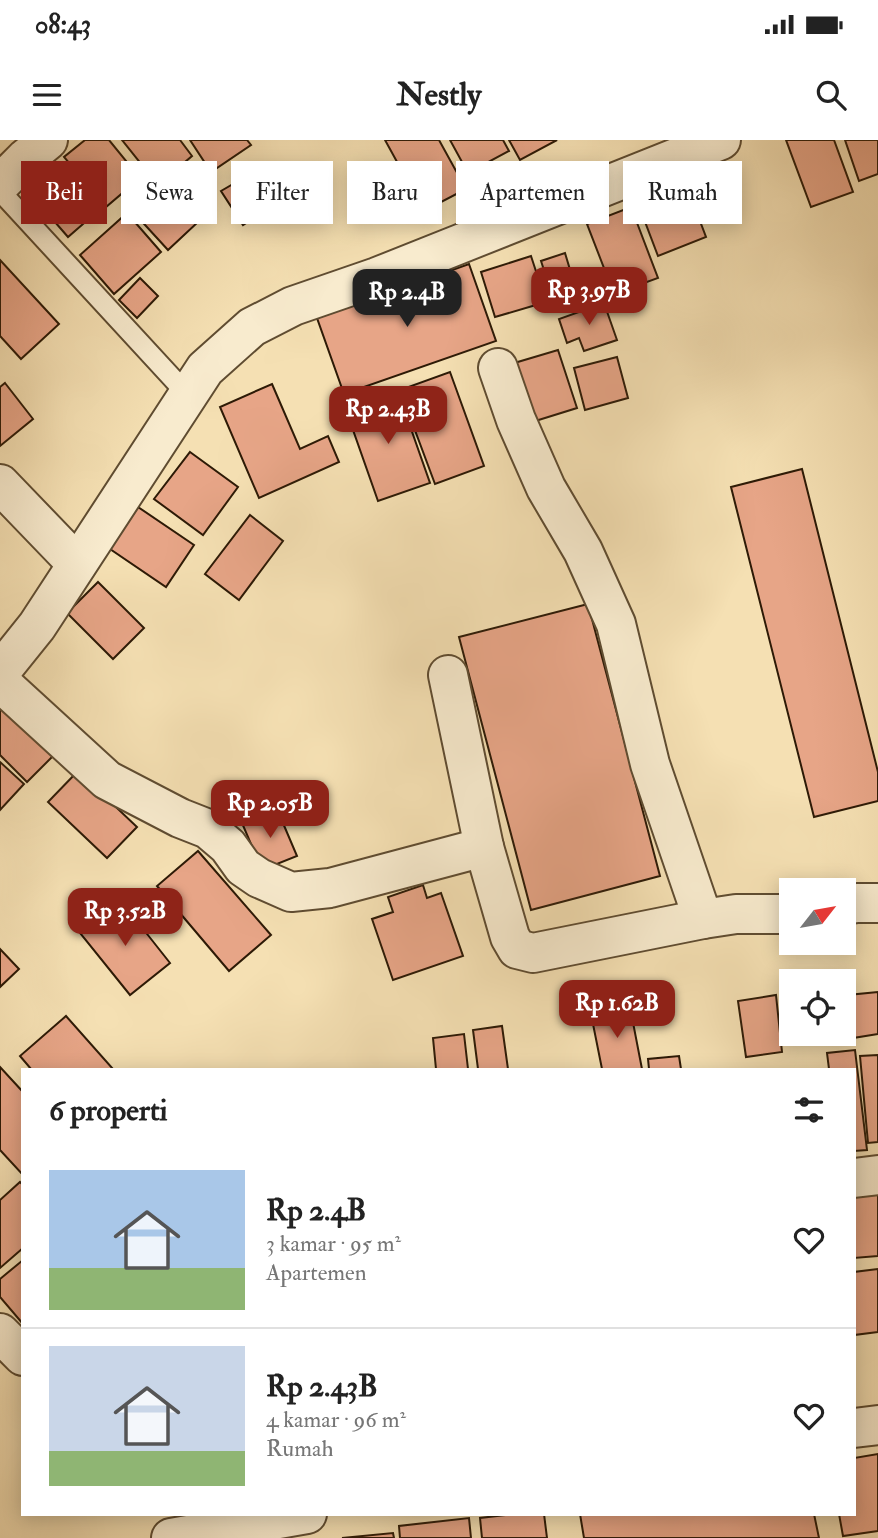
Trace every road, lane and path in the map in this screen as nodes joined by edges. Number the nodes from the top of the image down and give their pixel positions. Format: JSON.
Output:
{"nodes":[{"id":1,"x":48,"y":140,"type":"edge"},
{"id":2,"x":721,"y":140,"type":"edge"},
{"id":3,"x":0,"y":184,"type":"edge"},
{"id":4,"x":0,"y":191,"type":"edge"},
{"id":5,"x":498,"y":368,"type":"dead end"},
{"id":6,"x":187,"y":394,"type":"junction"},
{"id":7,"x":0,"y":484,"type":"edge"},
{"id":8,"x":77,"y":564,"type":"junction"},
{"id":9,"x":0,"y":671,"type":"edge"},
{"id":10,"x":448,"y":675,"type":"dead end"},
{"id":11,"x":0,"y":682,"type":"edge"},
{"id":12,"x":484,"y":847,"type":"junction"},
{"id":13,"x":856,"y":903,"type":"edge"},
{"id":14,"x":878,"y":903,"type":"edge"},
{"id":15,"x":779,"y":914,"type":"edge"},
{"id":16,"x":703,"y":919,"type":"junction"},
{"id":17,"x":878,"y":1175,"type":"edge"},
{"id":18,"x":856,"y":1178,"type":"edge"},
{"id":19,"x":0,"y":1333,"type":"edge"},
{"id":20,"x":21,"y":1354,"type":"edge"},
{"id":21,"x":878,"y":1424,"type":"edge"},
{"id":22,"x":856,"y":1428,"type":"edge"},
{"id":23,"x":290,"y":1516,"type":"edge"},
{"id":24,"x":179,"y":1529,"type":"edge"}],
"edges":[{"from":1,"to":3,"type":"street"},
{"from":2,"to":6,"type":"street"},
{"from":4,"to":6,"type":"lane"},
{"from":5,"to":16,"type":"street"},
{"from":6,"to":8,"type":"street"},
{"from":7,"to":8,"type":"street"},
{"from":8,"to":9,"type":"street"},
{"from":10,"to":12,"type":"street"},
{"from":11,"to":12,"type":"street"},
{"from":12,"to":16,"type":"street"},
{"from":13,"to":14,"type":"street"},
{"from":15,"to":16,"type":"street"},
{"from":17,"to":18,"type":"street"},
{"from":19,"to":20,"type":"street"},
{"from":21,"to":22,"type":"street"},
{"from":23,"to":24,"type":"street"}]}
